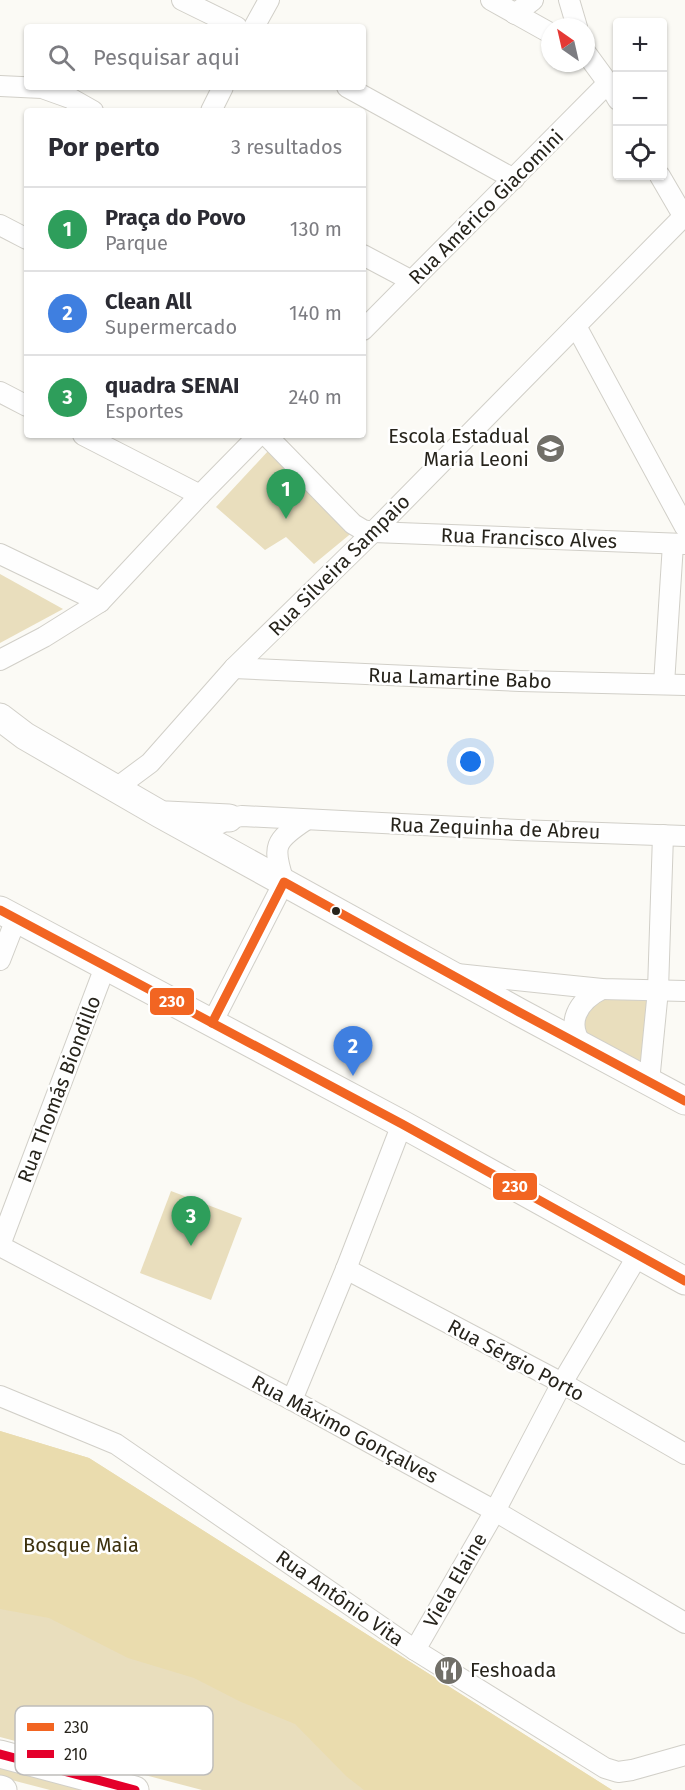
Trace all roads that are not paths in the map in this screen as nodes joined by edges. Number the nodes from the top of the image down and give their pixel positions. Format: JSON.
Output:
{"nodes":[{"id":1,"x":182,"y":0,"type":"edge"},
{"id":2,"x":269,"y":0,"type":"edge"},
{"id":3,"x":491,"y":0,"type":"edge"},
{"id":4,"x":533,"y":0,"type":"edge"},
{"id":5,"x":569,"y":0,"type":"edge"},
{"id":6,"x":515,"y":14,"type":"junction"},
{"id":7,"x":574,"y":18,"type":"edge"},
{"id":8,"x":231,"y":24,"type":"edge"},
{"id":9,"x":256,"y":24,"type":"edge"},
{"id":10,"x":541,"y":28,"type":"edge"},
{"id":11,"x":595,"y":65,"type":"edge"},
{"id":12,"x":608,"y":83,"type":"junction"},
{"id":13,"x":0,"y":86,"type":"edge"},
{"id":14,"x":24,"y":87,"type":"edge"},
{"id":15,"x":48,"y":90,"type":"edge"},
{"id":16,"x":222,"y":90,"type":"edge"},
{"id":17,"x":352,"y":90,"type":"edge"},
{"id":18,"x":613,"y":92,"type":"edge"},
{"id":19,"x":88,"y":108,"type":"edge"},
{"id":20,"x":212,"y":108,"type":"edge"},
{"id":21,"x":513,"y":179,"type":"junction"},
{"id":22,"x":662,"y":180,"type":"edge"},
{"id":23,"x":684,"y":218,"type":"edge"},
{"id":24,"x":0,"y":225,"type":"edge"},
{"id":25,"x":24,"y":237,"type":"edge"},
{"id":26,"x":366,"y":257,"type":"edge"},
{"id":27,"x":412,"y":281,"type":"junction"},
{"id":28,"x":576,"y":326,"type":"junction"},
{"id":29,"x":366,"y":327,"type":"edge"},
{"id":30,"x":0,"y":392,"type":"edge"},
{"id":31,"x":24,"y":404,"type":"edge"},
{"id":32,"x":89,"y":438,"type":"edge"},
{"id":33,"x":256,"y":438,"type":"edge"},
{"id":34,"x":269,"y":438,"type":"edge"},
{"id":35,"x":200,"y":495,"type":"junction"},
{"id":36,"x":685,"y":527,"type":"edge"},
{"id":37,"x":373,"y":532,"type":"junction"},
{"id":38,"x":679,"y":544,"type":"edge"},
{"id":39,"x":0,"y":554,"type":"edge"},
{"id":40,"x":100,"y":602,"type":"junction"},
{"id":41,"x":0,"y":660,"type":"edge"},
{"id":42,"x":234,"y":668,"type":"junction"},
{"id":43,"x":664,"y":684,"type":"junction"},
{"id":44,"x":685,"y":685,"type":"edge"},
{"id":45,"x":0,"y":717,"type":"edge"},
{"id":46,"x":150,"y":763,"type":"junction"},
{"id":47,"x":115,"y":789,"type":"junction"},
{"id":48,"x":152,"y":809,"type":"junction"},
{"id":49,"x":229,"y":818,"type":"junction"},
{"id":50,"x":306,"y":820,"type":"junction"},
{"id":51,"x":663,"y":835,"type":"junction"},
{"id":52,"x":685,"y":836,"type":"edge"},
{"id":53,"x":206,"y":839,"type":"junction"},
{"id":54,"x":284,"y":882,"type":"junction"},
{"id":55,"x":8,"y":915,"type":"edge"},
{"id":56,"x":0,"y":960,"type":"edge"},
{"id":57,"x":105,"y":967,"type":"junction"},
{"id":58,"x":451,"y":974,"type":"junction"},
{"id":59,"x":602,"y":989,"type":"junction"},
{"id":60,"x":658,"y":990,"type":"junction"},
{"id":61,"x":685,"y":990,"type":"edge"},
{"id":62,"x":213,"y":1023,"type":"junction"},
{"id":63,"x":584,"y":1047,"type":"junction"},
{"id":64,"x":649,"y":1082,"type":"junction"},
{"id":65,"x":685,"y":1101,"type":"edge"},
{"id":66,"x":402,"y":1124,"type":"junction"},
{"id":67,"x":0,"y":1245,"type":"edge"},
{"id":68,"x":638,"y":1255,"type":"junction"},
{"id":69,"x":346,"y":1269,"type":"junction"},
{"id":70,"x":685,"y":1281,"type":"edge"},
{"id":71,"x":561,"y":1383,"type":"junction"},
{"id":72,"x":0,"y":1396,"type":"edge"},
{"id":73,"x":292,"y":1400,"type":"junction"},
{"id":74,"x":685,"y":1454,"type":"edge"},
{"id":75,"x":495,"y":1511,"type":"junction"},
{"id":76,"x":685,"y":1623,"type":"edge"},
{"id":77,"x":415,"y":1650,"type":"junction"},
{"id":78,"x":0,"y":1754,"type":"edge"},
{"id":79,"x":685,"y":1755,"type":"edge"},
{"id":80,"x":15,"y":1758,"type":"edge"},
{"id":81,"x":79,"y":1775,"type":"edge"},
{"id":82,"x":135,"y":1790,"type":"edge"}],
"edges":[{"from":1,"to":8,"type":"street"},
{"from":2,"to":9,"type":"street"},
{"from":3,"to":6,"type":"street"},
{"from":4,"to":6,"type":"street"},
{"from":5,"to":7,"type":"street"},
{"from":6,"to":10,"type":"street"},
{"from":11,"to":12,"type":"street"},
{"from":12,"to":18,"type":"street"},
{"from":12,"to":21,"type":"street","name":"Rua Américo Giacomini"},
{"from":13,"to":14,"type":"street"},
{"from":15,"to":19,"type":"street"},
{"from":16,"to":20,"type":"street"},
{"from":17,"to":21,"type":"street"},
{"from":21,"to":27,"type":"street","name":"Rua Américo Giacomini"},
{"from":22,"to":23,"type":"street"},
{"from":23,"to":28,"type":"street","name":"Rua Silveira Sampaio"},
{"from":24,"to":25,"type":"street"},
{"from":26,"to":27,"type":"street"},
{"from":27,"to":29,"type":"street","name":"Rua Américo Giacomini"},
{"from":28,"to":36,"type":"street"},
{"from":28,"to":37,"type":"street","name":"Rua Silveira Sampaio"},
{"from":30,"to":31,"type":"street"},
{"from":32,"to":35,"type":"street"},
{"from":33,"to":35,"type":"street"},
{"from":34,"to":37,"type":"street"},
{"from":35,"to":40,"type":"street"},
{"from":37,"to":38,"type":"street","name":"Rua Francisco Alves"},
{"from":37,"to":42,"type":"street","name":"Rua Silveira Sampaio"},
{"from":38,"to":43,"type":"street"},
{"from":39,"to":40,"type":"street"},
{"from":40,"to":41,"type":"street"},
{"from":42,"to":43,"type":"street","name":"Rua Lamartine Babo"},
{"from":42,"to":46,"type":"street","name":"Rua Silveira Sampaio"},
{"from":43,"to":44,"type":"street","name":"Rua Lamartine Babo"},
{"from":45,"to":47,"type":"street"},
{"from":46,"to":47,"type":"street","name":"Rua Silveira Sampaio"},
{"from":46,"to":48,"type":"street"},
{"from":47,"to":48,"type":"street"},
{"from":48,"to":49,"type":"street"},
{"from":48,"to":53,"type":"street"},
{"from":49,"to":50,"type":"street","name":"Rua Zequinha de Abreu"},
{"from":49,"to":53,"type":"street"},
{"from":50,"to":51,"type":"street","name":"Rua Zequinha de Abreu"},
{"from":50,"to":54,"type":"street"},
{"from":51,"to":52,"type":"street","name":"Rua Zequinha de Abreu"},
{"from":51,"to":60,"type":"street"},
{"from":53,"to":54,"type":"street"},
{"from":54,"to":58,"type":"street"},
{"from":54,"to":62,"type":"street"},
{"from":55,"to":56,"type":"street"},
{"from":55,"to":57,"type":"street"},
{"from":57,"to":62,"type":"street"},
{"from":57,"to":67,"type":"street","name":"Rua Thomás Biondillo"},
{"from":58,"to":59,"type":"street"},
{"from":58,"to":63,"type":"street"},
{"from":59,"to":60,"type":"street"},
{"from":59,"to":63,"type":"street"},
{"from":60,"to":61,"type":"street"},
{"from":60,"to":64,"type":"street"},
{"from":62,"to":66,"type":"street"},
{"from":63,"to":64,"type":"street"},
{"from":64,"to":65,"type":"street"},
{"from":66,"to":68,"type":"street"},
{"from":66,"to":69,"type":"street"},
{"from":67,"to":73,"type":"street","name":"Rua Máximo Gonçalves"},
{"from":68,"to":70,"type":"street"},
{"from":68,"to":71,"type":"street","name":"Viela Elaine"},
{"from":69,"to":71,"type":"street","name":"Rua Sérgio Porto"},
{"from":69,"to":73,"type":"street"},
{"from":71,"to":74,"type":"street","name":"Rua Sérgio Porto"},
{"from":71,"to":75,"type":"street","name":"Viela Elaine"},
{"from":72,"to":77,"type":"street","name":"Rua Antônio Vita"},
{"from":73,"to":75,"type":"street","name":"Rua Máximo Gonçalves"},
{"from":75,"to":76,"type":"street","name":"Rua Máximo Gonçalves"},
{"from":75,"to":77,"type":"street","name":"Viela Elaine"},
{"from":77,"to":79,"type":"street","name":"Rua Antônio Vita"},
{"from":78,"to":80,"type":"street"},
{"from":81,"to":82,"type":"street"}]}
